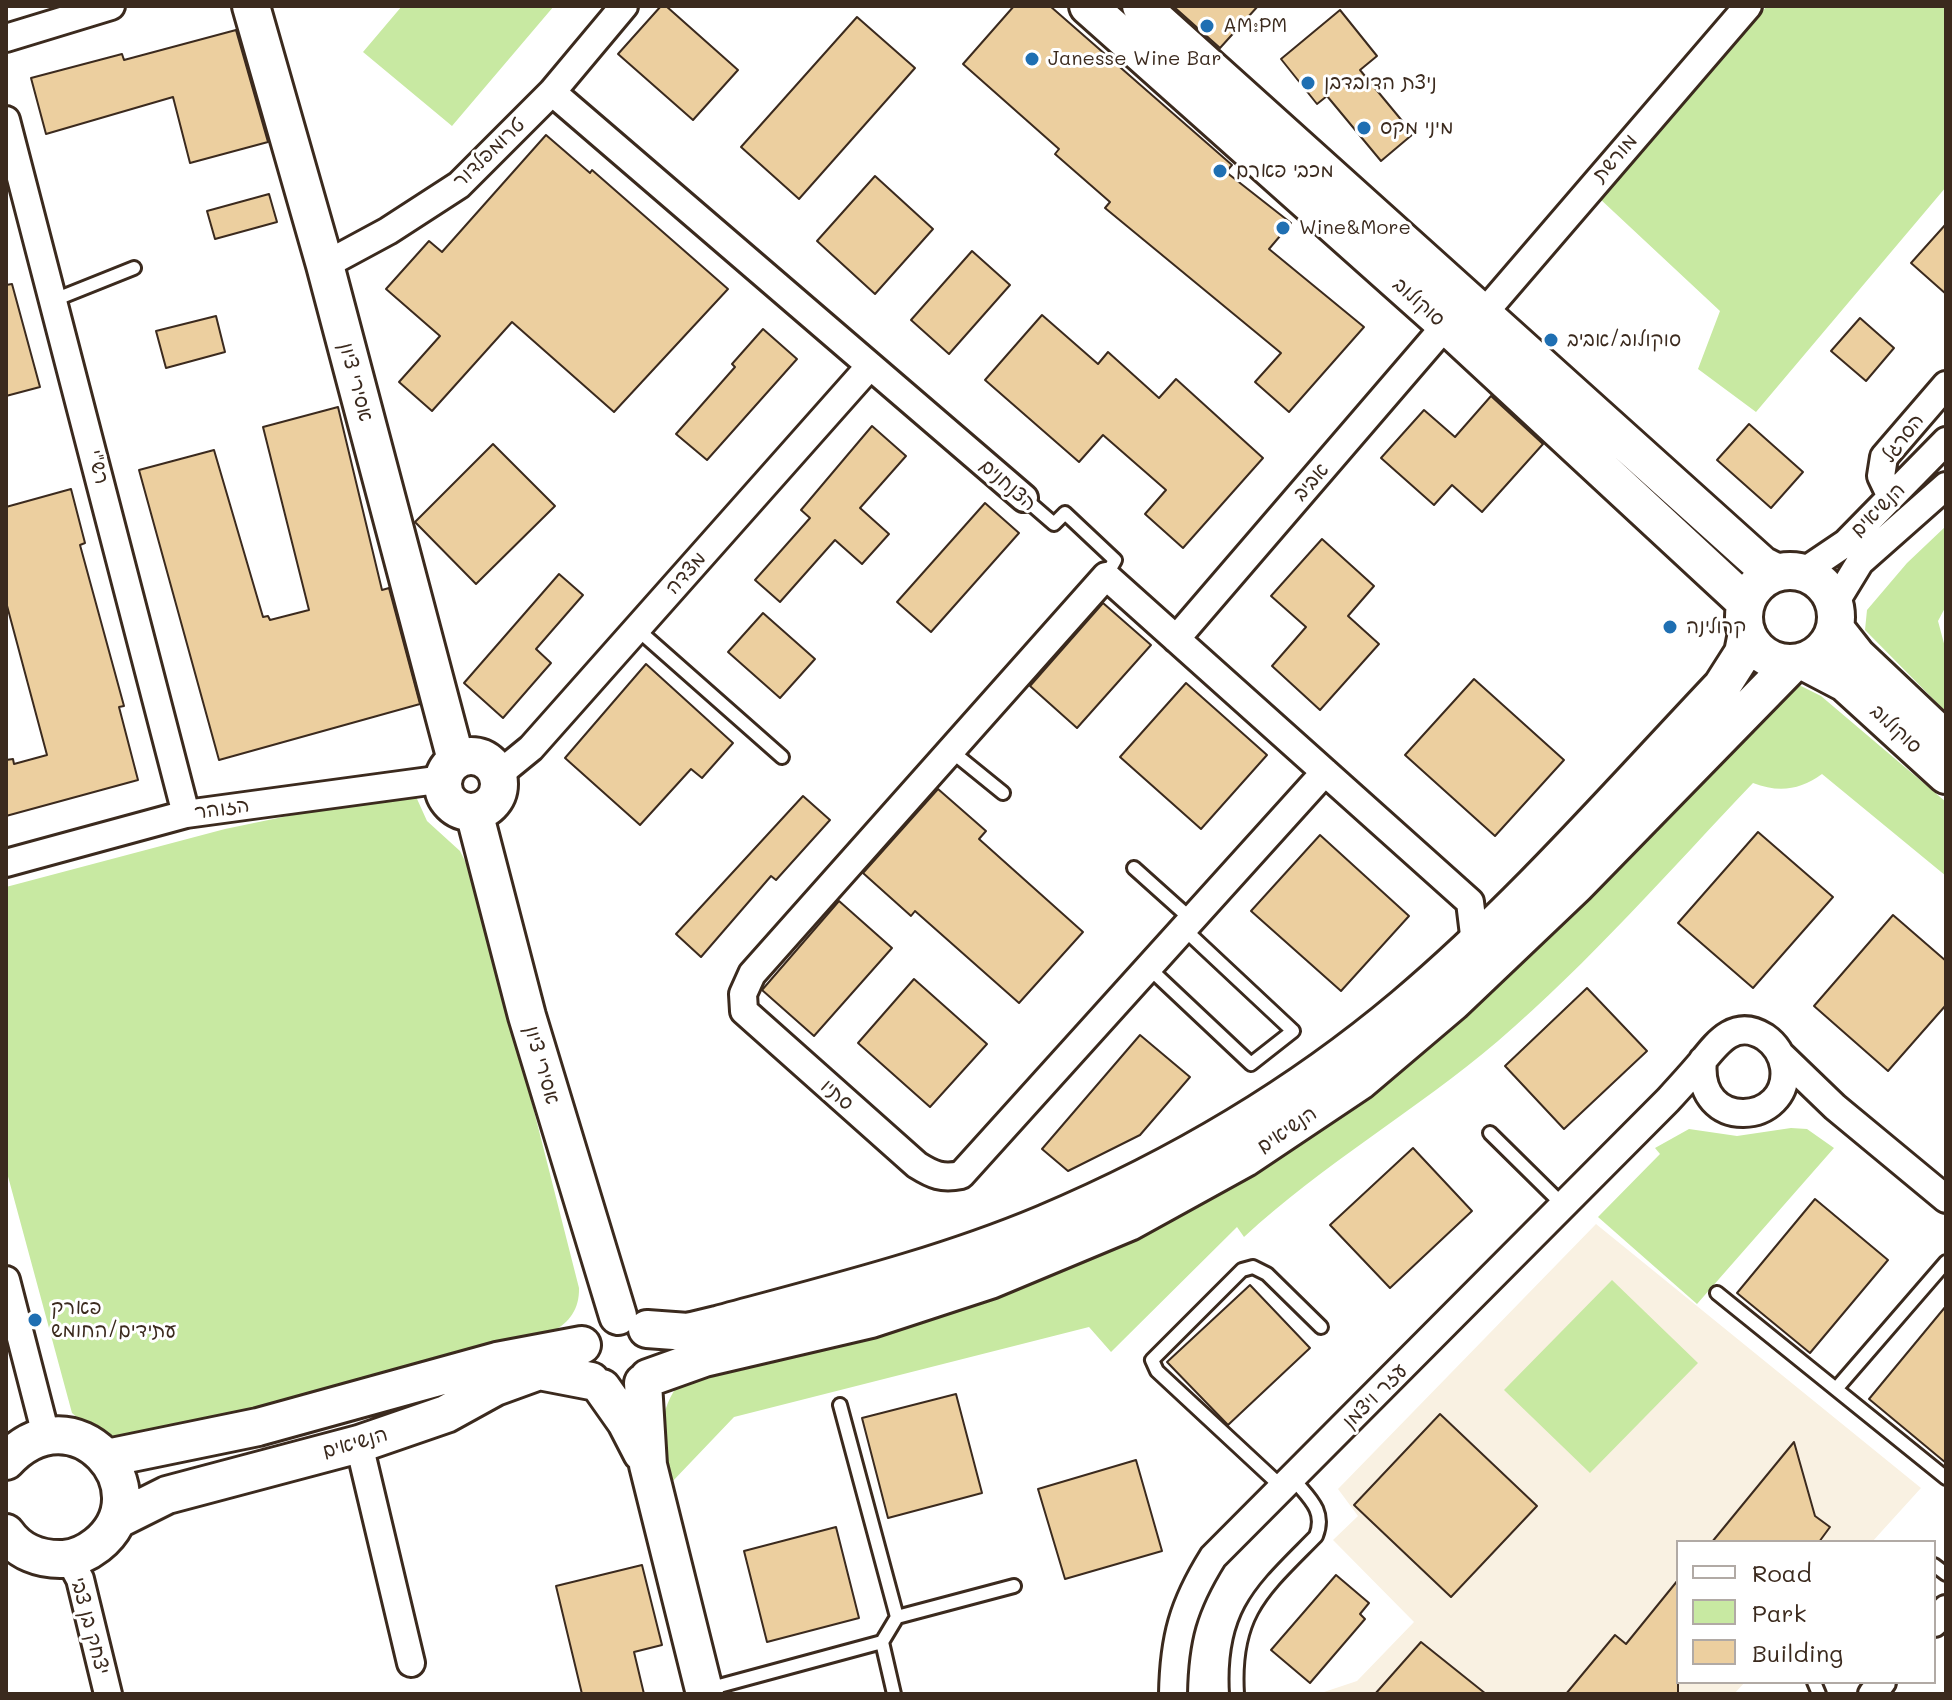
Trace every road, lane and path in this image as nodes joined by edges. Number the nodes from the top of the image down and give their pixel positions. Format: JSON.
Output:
{"nodes":[{"id":1,"x":111,"y":6,"type":"edge"},
{"id":2,"x":251,"y":6,"type":"edge"},
{"id":3,"x":624,"y":6,"type":"edge"},
{"id":4,"x":1088,"y":6,"type":"edge"},
{"id":5,"x":1141,"y":6,"type":"edge"},
{"id":6,"x":1748,"y":6,"type":"edge"},
{"id":7,"x":6,"y":38,"type":"edge"},
{"id":8,"x":552,"y":92,"type":"junction"},
{"id":9,"x":6,"y":120,"type":"edge"},
{"id":10,"x":325,"y":265,"type":"junction"},
{"id":11,"x":134,"y":268,"type":"dead end"},
{"id":12,"x":54,"y":300,"type":"junction"},
{"id":13,"x":1484,"y":313,"type":"junction"},
{"id":14,"x":1446,"y":325,"type":"junction"},
{"id":15,"x":870,"y":366,"type":"junction"},
{"id":16,"x":1946,"y":385,"type":"edge"},
{"id":17,"x":1946,"y":441,"type":"edge"},
{"id":18,"x":1946,"y":486,"type":"edge"},
{"id":19,"x":1891,"y":497,"type":"junction"},
{"id":20,"x":1024,"y":498,"type":"joint"},
{"id":21,"x":1790,"y":572,"type":"junction"},
{"id":22,"x":1106,"y":576,"type":"junction"},
{"id":23,"x":1835,"y":615,"type":"junction"},
{"id":24,"x":1746,"y":618,"type":"junction"},
{"id":25,"x":637,"y":629,"type":"junction"},
{"id":26,"x":1176,"y":639,"type":"junction"},
{"id":27,"x":1798,"y":662,"type":"junction"},
{"id":28,"x":1946,"y":740,"type":"edge"},
{"id":29,"x":950,"y":750,"type":"junction"},
{"id":30,"x":782,"y":757,"type":"dead end"},
{"id":31,"x":450,"y":769,"type":"junction"},
{"id":32,"x":1325,"y":772,"type":"junction"},
{"id":33,"x":498,"y":775,"type":"junction"},
{"id":34,"x":1946,"y":775,"type":"edge"},
{"id":35,"x":1003,"y":793,"type":"dead end"},
{"id":36,"x":474,"y":812,"type":"junction"},
{"id":37,"x":186,"y":814,"type":"junction"},
{"id":38,"x":6,"y":863,"type":"edge"},
{"id":39,"x":1134,"y":868,"type":"dead end"},
{"id":40,"x":1517,"y":900,"type":"junction"},
{"id":41,"x":1470,"y":902,"type":"junction"},
{"id":42,"x":1188,"y":924,"type":"junction"},
{"id":43,"x":1475,"y":943,"type":"junction"},
{"id":44,"x":1149,"y":968,"type":"junction"},
{"id":45,"x":1780,"y":1054,"type":"junction"},
{"id":46,"x":1703,"y":1060,"type":"junction"},
{"id":47,"x":1771,"y":1103,"type":"junction"},
{"id":48,"x":1717,"y":1104,"type":"junction"},
{"id":49,"x":1842,"y":1113,"type":"junction"},
{"id":50,"x":1638,"y":1130,"type":"junction"},
{"id":51,"x":1490,"y":1133,"type":"dead end"},
{"id":52,"x":1946,"y":1199,"type":"edge"},
{"id":53,"x":1563,"y":1205,"type":"junction"},
{"id":54,"x":1946,"y":1262,"type":"edge"},
{"id":55,"x":6,"y":1280,"type":"edge"},
{"id":56,"x":1717,"y":1293,"type":"dead end"},
{"id":57,"x":633,"y":1323,"type":"junction"},
{"id":58,"x":1321,"y":1327,"type":"dead end"},
{"id":59,"x":582,"y":1345,"type":"junction"},
{"id":60,"x":646,"y":1380,"type":"junction"},
{"id":61,"x":596,"y":1384,"type":"junction"},
{"id":62,"x":1836,"y":1389,"type":"junction"},
{"id":63,"x":840,"y":1405,"type":"dead end"},
{"id":64,"x":46,"y":1435,"type":"junction"},
{"id":65,"x":359,"y":1444,"type":"junction"},
{"id":66,"x":107,"y":1458,"type":"junction"},
{"id":67,"x":6,"y":1461,"type":"edge"},
{"id":68,"x":648,"y":1465,"type":"junction"},
{"id":69,"x":1946,"y":1478,"type":"edge"},
{"id":70,"x":1289,"y":1484,"type":"junction"},
{"id":71,"x":117,"y":1520,"type":"junction"},
{"id":72,"x":8,"y":1538,"type":"edge"},
{"id":73,"x":69,"y":1559,"type":"junction"},
{"id":74,"x":1014,"y":1586,"type":"dead end"},
{"id":75,"x":897,"y":1617,"type":"junction"},
{"id":76,"x":882,"y":1642,"type":"junction"},
{"id":77,"x":411,"y":1663,"type":"dead end"},
{"id":78,"x":704,"y":1692,"type":"edge"},
{"id":79,"x":108,"y":1694,"type":"edge"},
{"id":80,"x":894,"y":1694,"type":"edge"},
{"id":81,"x":1173,"y":1694,"type":"edge"},
{"id":82,"x":1237,"y":1694,"type":"edge"}],
"edges":[{"from":1,"to":7,"type":"street"},
{"from":2,"to":10,"type":"street","name":"אסירי ציון"},
{"from":3,"to":8,"type":"street","name":"טרומפלדור"},
{"from":4,"to":14,"type":"street","name":"סוקולוב"},
{"from":5,"to":13,"type":"street","name":"סוקולוב"},
{"from":6,"to":13,"type":"street","name":"מורשת"},
{"from":8,"to":10,"type":"street","name":"טרומפלדור"},
{"from":8,"to":15,"type":"street","name":"הצנחנים"},
{"from":9,"to":12,"type":"street","name":"רש\"י"},
{"from":10,"to":31,"type":"street","name":"אסירי ציון"},
{"from":11,"to":12,"type":"lane"},
{"from":12,"to":37,"type":"street","name":"רש\"י"},
{"from":13,"to":21,"type":"street","name":"סוקולוב"},
{"from":14,"to":24,"type":"street","name":"סוקולוב"},
{"from":14,"to":26,"type":"street","name":"אביב"},
{"from":15,"to":20,"type":"street","name":"הצנחנים"},
{"from":15,"to":25,"type":"street","name":"מצדה"},
{"from":16,"to":19,"type":"street","name":"הסרגל"},
{"from":17,"to":19,"type":"street","name":"הנשיאים"},
{"from":18,"to":23,"type":"street","name":"הנשיאים"},
{"from":19,"to":21,"type":"street","name":"הנשיאים"},
{"from":20,"to":22,"type":"lane","name":"הצנחנים"},
{"from":21,"to":23,"type":"street"},
{"from":21,"to":24,"type":"street"},
{"from":22,"to":26,"type":"street"},
{"from":22,"to":29,"type":"street","name":"סתיו"},
{"from":23,"to":27,"type":"street"},
{"from":23,"to":28,"type":"street","name":"סוקולוב"},
{"from":24,"to":27,"type":"street"},
{"from":24,"to":40,"type":"street","name":"הנשיאים"},
{"from":25,"to":30,"type":"lane"},
{"from":25,"to":33,"type":"street","name":"מצדה"},
{"from":26,"to":32,"type":"street"},
{"from":27,"to":34,"type":"street","name":"סוקולוב"},
{"from":27,"to":60,"type":"street","name":"הנשיאים"},
{"from":29,"to":35,"type":"lane"},
{"from":29,"to":44,"type":"street","name":"סתיו"},
{"from":31,"to":33,"type":"street"},
{"from":31,"to":36,"type":"street"},
{"from":31,"to":37,"type":"street","name":"הזוהר"},
{"from":32,"to":41,"type":"street"},
{"from":32,"to":42,"type":"street","name":"סתיו"},
{"from":33,"to":36,"type":"street"},
{"from":36,"to":57,"type":"street","name":"אסירי ציון"},
{"from":37,"to":38,"type":"street","name":"הזוהר"},
{"from":39,"to":42,"type":"lane"},
{"from":40,"to":41,"type":"street"},
{"from":40,"to":43,"type":"street","name":"הנשיאים"},
{"from":41,"to":43,"type":"street"},
{"from":42,"to":44,"type":"street","name":"סתיו"},
{"from":42,"to":44,"type":"lane"},
{"from":43,"to":57,"type":"street","name":"הנשיאים"},
{"from":45,"to":46,"type":"street"},
{"from":45,"to":47,"type":"street"},
{"from":45,"to":49,"type":"street"},
{"from":46,"to":48,"type":"street"},
{"from":46,"to":50,"type":"street","name":"עזר ויצמן"},
{"from":47,"to":48,"type":"street"},
{"from":47,"to":49,"type":"street"},
{"from":48,"to":50,"type":"street","name":"עזר ויצמן"},
{"from":49,"to":52,"type":"street"},
{"from":50,"to":53,"type":"street","name":"עזר ויצמן"},
{"from":51,"to":53,"type":"lane"},
{"from":53,"to":70,"type":"street","name":"עזר ויצמן"},
{"from":54,"to":62,"type":"lane"},
{"from":55,"to":64,"type":"street"},
{"from":56,"to":62,"type":"lane"},
{"from":57,"to":59,"type":"street"},
{"from":57,"to":60,"type":"street"},
{"from":58,"to":70,"type":"lane"},
{"from":59,"to":61,"type":"street"},
{"from":59,"to":66,"type":"street","name":"הנשיאים"},
{"from":60,"to":61,"type":"street"},
{"from":60,"to":68,"type":"street"},
{"from":61,"to":65,"type":"street","name":"הנשיאים"},
{"from":61,"to":68,"type":"street"},
{"from":62,"to":69,"type":"lane"},
{"from":63,"to":75,"type":"lane"},
{"from":64,"to":66,"type":"street"},
{"from":64,"to":67,"type":"street"},
{"from":65,"to":71,"type":"street","name":"הנשיאים"},
{"from":65,"to":77,"type":"street"},
{"from":66,"to":71,"type":"street"},
{"from":68,"to":78,"type":"street"},
{"from":70,"to":81,"type":"street","name":"עזר ויצמן"},
{"from":70,"to":82,"type":"lane"},
{"from":71,"to":73,"type":"street"},
{"from":72,"to":73,"type":"street"},
{"from":73,"to":79,"type":"street","name":"יצחק בן צבי"},
{"from":74,"to":75,"type":"lane"},
{"from":75,"to":76,"type":"lane"},
{"from":76,"to":78,"type":"lane"},
{"from":76,"to":80,"type":"lane"}]}
